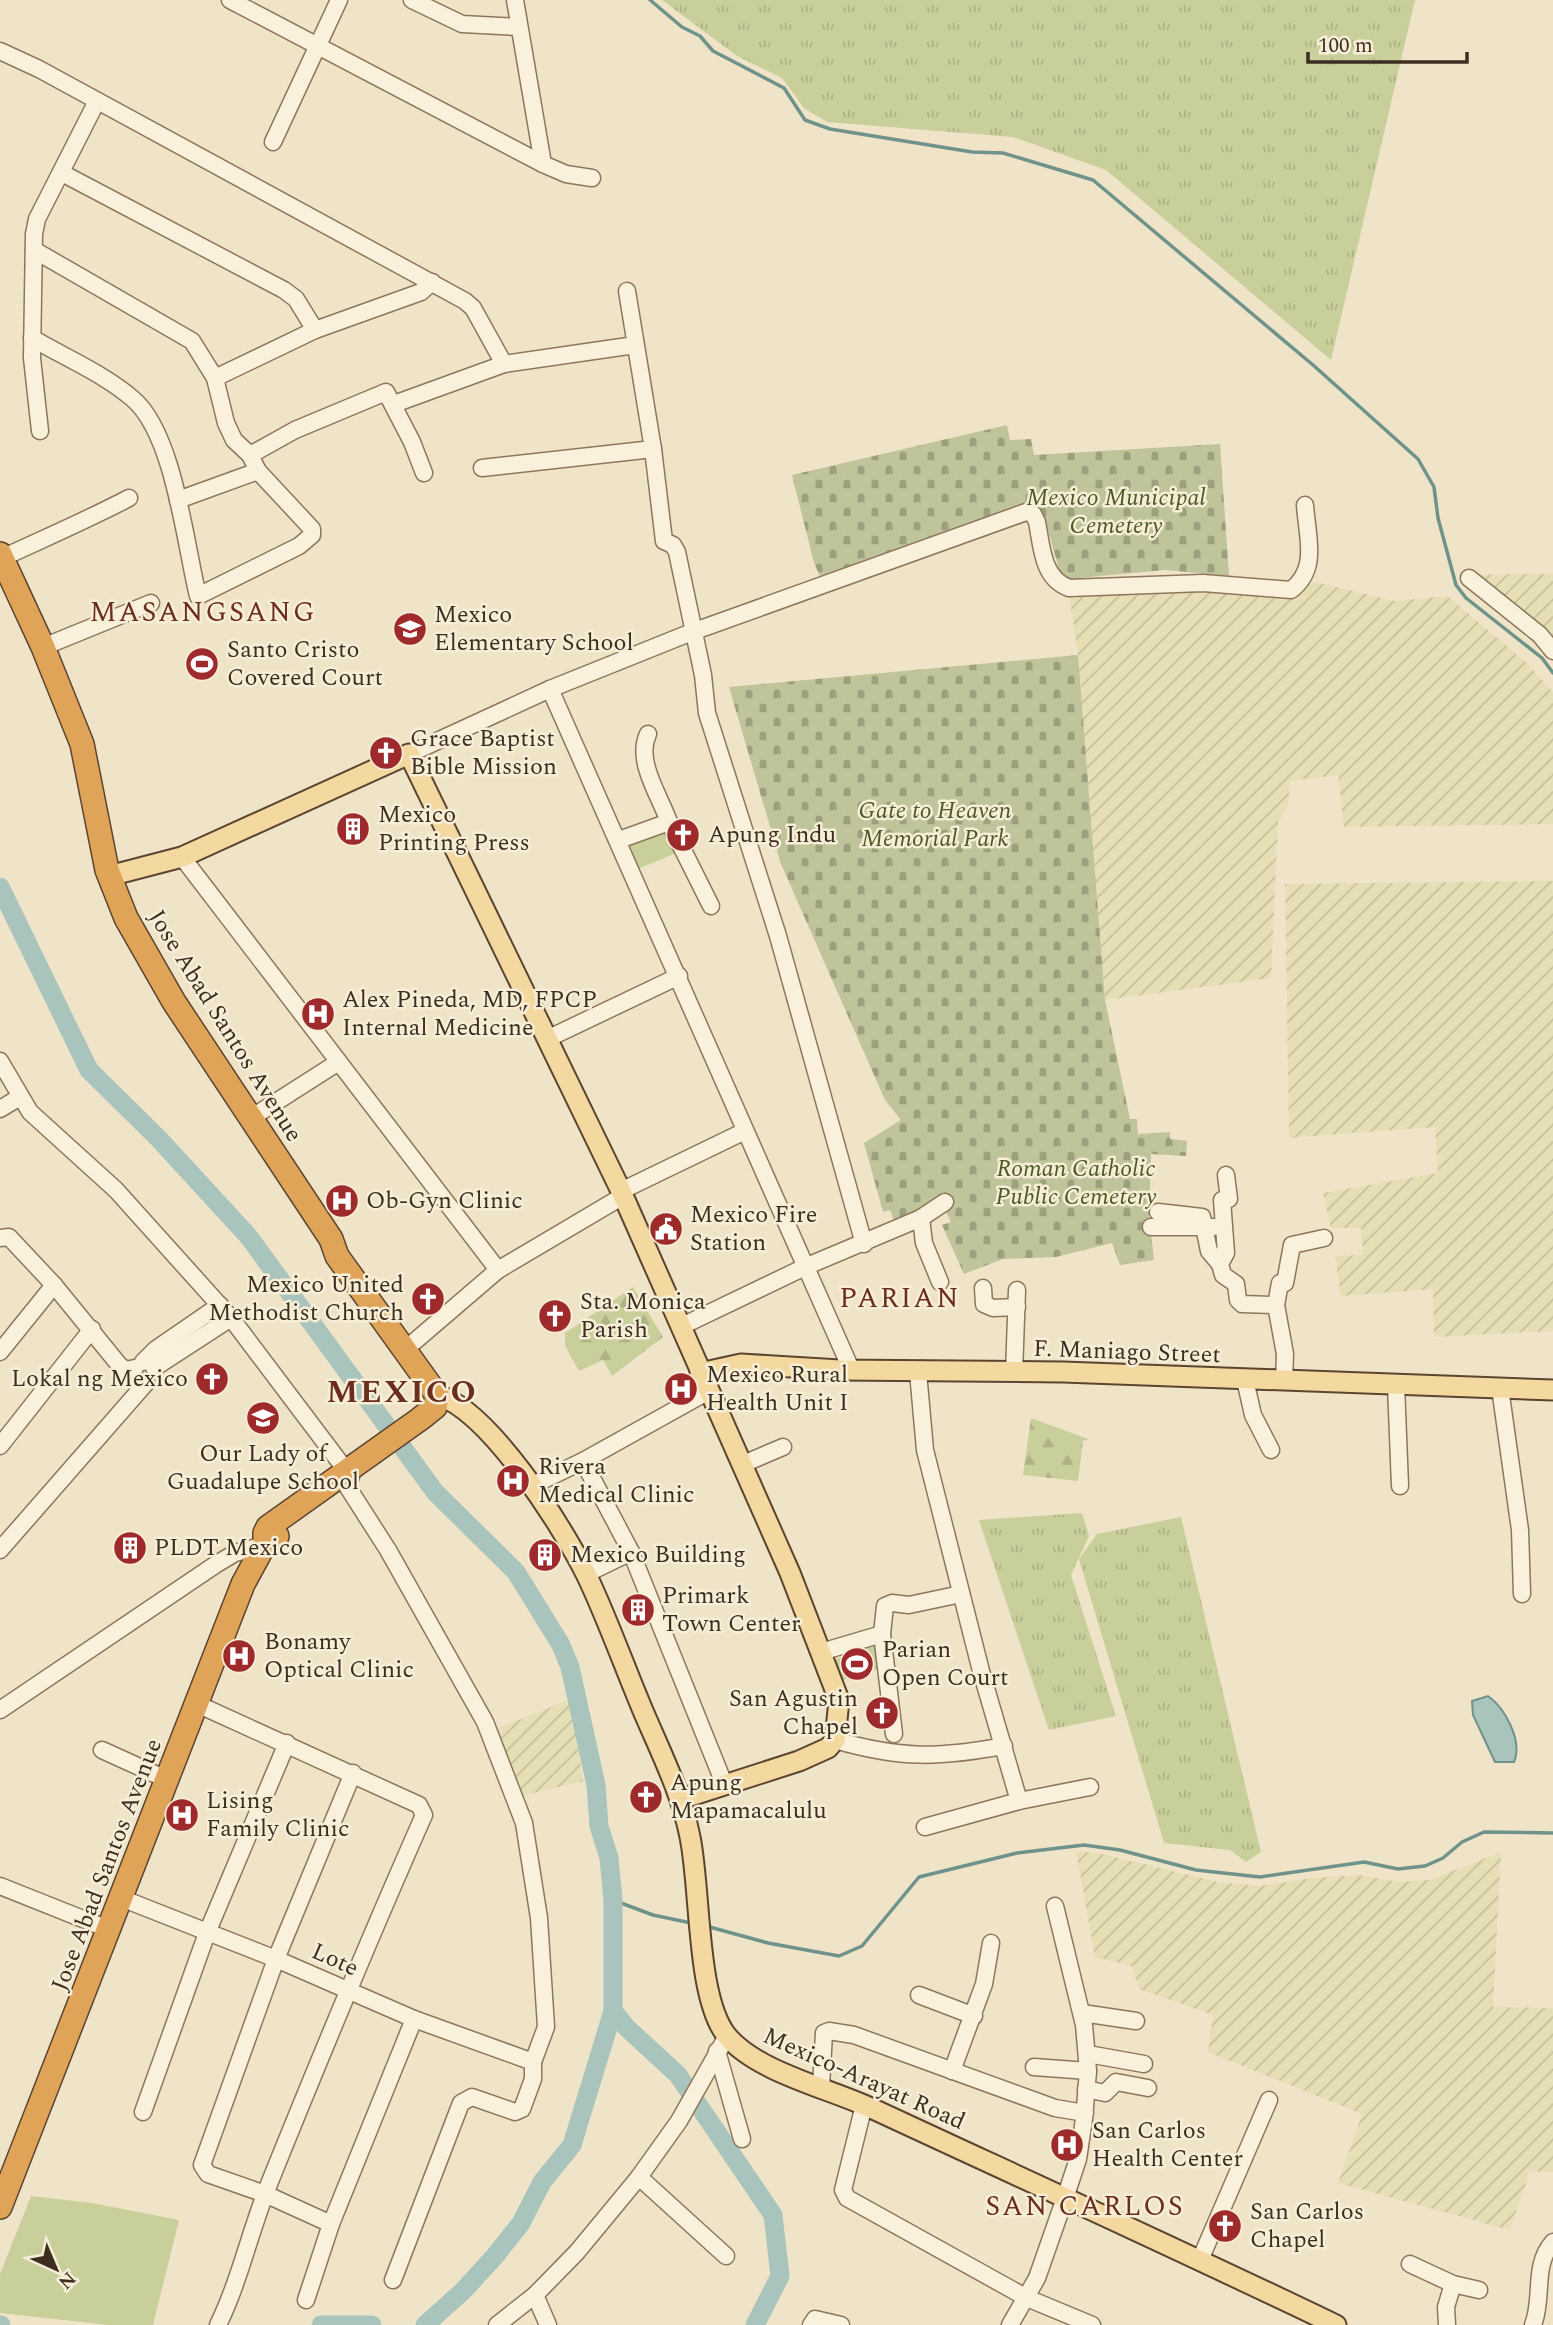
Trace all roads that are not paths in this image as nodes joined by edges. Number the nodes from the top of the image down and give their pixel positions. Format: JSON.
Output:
{"nodes":[{"id":1,"x":230,"y":0,"type":"edge"},
{"id":2,"x":339,"y":0,"type":"edge"},
{"id":3,"x":412,"y":0,"type":"edge"},
{"id":4,"x":515,"y":0,"type":"edge"},
{"id":5,"x":252,"y":6,"type":"edge"},
{"id":6,"x":433,"y":6,"type":"edge"},
{"id":7,"x":519,"y":27,"type":"junction"},
{"id":8,"x":320,"y":46,"type":"junction"},
{"id":9,"x":0,"y":51,"type":"edge"},
{"id":10,"x":97,"y":101,"type":"junction"},
{"id":11,"x":273,"y":142,"type":"dead end"},
{"id":12,"x":542,"y":164,"type":"junction"},
{"id":13,"x":62,"y":173,"type":"junction"},
{"id":14,"x":592,"y":178,"type":"dead end"},
{"id":15,"x":34,"y":250,"type":"junction"},
{"id":16,"x":432,"y":282,"type":"junction"},
{"id":17,"x":627,"y":291,"type":"dead end"},
{"id":18,"x":315,"y":330,"type":"junction"},
{"id":19,"x":32,"y":338,"type":"junction"},
{"id":20,"x":635,"y":345,"type":"junction"},
{"id":21,"x":504,"y":364,"type":"junction"},
{"id":22,"x":215,"y":378,"type":"junction"},
{"id":23,"x":394,"y":404,"type":"junction"},
{"id":24,"x":40,"y":431,"type":"dead end"},
{"id":25,"x":653,"y":449,"type":"junction"},
{"id":26,"x":250,"y":455,"type":"junction"},
{"id":27,"x":482,"y":468,"type":"dead end"},
{"id":28,"x":258,"y":471,"type":"junction"},
{"id":29,"x":424,"y":473,"type":"dead end"},
{"id":30,"x":130,"y":498,"type":"dead end"},
{"id":31,"x":178,"y":500,"type":"junction"},
{"id":32,"x":1305,"y":505,"type":"dead end"},
{"id":33,"x":1,"y":556,"type":"edge"},
{"id":34,"x":1469,"y":578,"type":"dead end"},
{"id":35,"x":151,"y":603,"type":"dead end"},
{"id":36,"x":692,"y":632,"type":"junction"},
{"id":37,"x":43,"y":647,"type":"junction"},
{"id":38,"x":1553,"y":651,"type":"edge"},
{"id":39,"x":550,"y":689,"type":"junction"},
{"id":40,"x":648,"y":734,"type":"dead end"},
{"id":41,"x":409,"y":754,"type":"junction"},
{"id":42,"x":669,"y":822,"type":"junction"},
{"id":43,"x":619,"y":840,"type":"junction"},
{"id":44,"x":182,"y":857,"type":"junction"},
{"id":45,"x":109,"y":876,"type":"junction"},
{"id":46,"x":711,"y":906,"type":"dead end"},
{"id":47,"x":679,"y":976,"type":"junction"},
{"id":48,"x":550,"y":1038,"type":"junction"},
{"id":49,"x":0,"y":1060,"type":"edge"},
{"id":50,"x":337,"y":1063,"type":"junction"},
{"id":51,"x":20,"y":1097,"type":"junction"},
{"id":52,"x":0,"y":1109,"type":"edge"},
{"id":53,"x":251,"y":1118,"type":"junction"},
{"id":54,"x":745,"y":1131,"type":"junction"},
{"id":55,"x":1227,"y":1175,"type":"dead end"},
{"id":56,"x":622,"y":1194,"type":"junction"},
{"id":57,"x":945,"y":1202,"type":"dead end"},
{"id":58,"x":920,"y":1218,"type":"junction"},
{"id":59,"x":1154,"y":1220,"type":"dead end"},
{"id":60,"x":1204,"y":1227,"type":"junction"},
{"id":61,"x":1223,"y":1227,"type":"junction"},
{"id":62,"x":0,"y":1238,"type":"edge"},
{"id":63,"x":1324,"y":1238,"type":"dead end"},
{"id":64,"x":331,"y":1239,"type":"junction"},
{"id":65,"x":864,"y":1244,"type":"junction"},
{"id":66,"x":1220,"y":1264,"type":"junction"},
{"id":67,"x":807,"y":1266,"type":"junction"},
{"id":68,"x":498,"y":1270,"type":"junction"},
{"id":69,"x":940,"y":1282,"type":"dead end"},
{"id":70,"x":54,"y":1285,"type":"junction"},
{"id":71,"x":983,"y":1288,"type":"dead end"},
{"id":72,"x":1017,"y":1290,"type":"dead end"},
{"id":73,"x":1276,"y":1305,"type":"junction"},
{"id":74,"x":1017,"y":1307,"type":"junction"},
{"id":75,"x":225,"y":1311,"type":"junction"},
{"id":76,"x":682,"y":1326,"type":"junction"},
{"id":77,"x":92,"y":1329,"type":"junction"},
{"id":78,"x":414,"y":1342,"type":"junction"},
{"id":79,"x":0,"y":1352,"type":"edge"},
{"id":80,"x":145,"y":1370,"type":"junction"},
{"id":81,"x":851,"y":1370,"type":"junction"},
{"id":82,"x":918,"y":1372,"type":"junction"},
{"id":83,"x":701,"y":1373,"type":"junction"},
{"id":84,"x":1014,"y":1373,"type":"junction"},
{"id":85,"x":1245,"y":1380,"type":"junction"},
{"id":86,"x":1284,"y":1381,"type":"junction"},
{"id":87,"x":1396,"y":1385,"type":"junction"},
{"id":88,"x":1500,"y":1388,"type":"junction"},
{"id":89,"x":1553,"y":1390,"type":"edge"},
{"id":90,"x":708,"y":1392,"type":"junction"},
{"id":91,"x":443,"y":1397,"type":"junction"},
{"id":92,"x":0,"y":1446,"type":"edge"},
{"id":93,"x":783,"y":1447,"type":"dead end"},
{"id":94,"x":1270,"y":1450,"type":"dead end"},
{"id":95,"x":583,"y":1461,"type":"junction"},
{"id":96,"x":743,"y":1464,"type":"junction"},
{"id":97,"x":347,"y":1478,"type":"junction"},
{"id":98,"x":531,"y":1486,"type":"junction"},
{"id":99,"x":1399,"y":1486,"type":"dead end"},
{"id":100,"x":265,"y":1545,"type":"junction"},
{"id":101,"x":0,"y":1550,"type":"edge"},
{"id":102,"x":631,"y":1552,"type":"junction"},
{"id":103,"x":586,"y":1574,"type":"junction"},
{"id":104,"x":961,"y":1594,"type":"junction"},
{"id":105,"x":1522,"y":1594,"type":"dead end"},
{"id":106,"x":882,"y":1634,"type":"junction"},
{"id":107,"x":821,"y":1652,"type":"junction"},
{"id":108,"x":197,"y":1704,"type":"junction"},
{"id":109,"x":0,"y":1710,"type":"edge"},
{"id":110,"x":894,"y":1734,"type":"dead end"},
{"id":111,"x":835,"y":1740,"type":"junction"},
{"id":112,"x":287,"y":1743,"type":"junction"},
{"id":113,"x":1004,"y":1746,"type":"junction"},
{"id":114,"x":102,"y":1750,"type":"dead end"},
{"id":115,"x":353,"y":1773,"type":"junction"},
{"id":116,"x":168,"y":1780,"type":"junction"},
{"id":117,"x":725,"y":1786,"type":"junction"},
{"id":118,"x":1090,"y":1787,"type":"dead end"},
{"id":119,"x":681,"y":1799,"type":"junction"},
{"id":120,"x":1019,"y":1801,"type":"junction"},
{"id":121,"x":925,"y":1827,"type":"dead end"},
{"id":122,"x":0,"y":1886,"type":"edge"},
{"id":123,"x":121,"y":1898,"type":"junction"},
{"id":124,"x":1055,"y":1906,"type":"dead end"},
{"id":125,"x":108,"y":1929,"type":"junction"},
{"id":126,"x":208,"y":1933,"type":"junction"},
{"id":127,"x":990,"y":1943,"type":"dead end"},
{"id":128,"x":276,"y":1959,"type":"junction"},
{"id":129,"x":347,"y":1991,"type":"junction"},
{"id":130,"x":919,"y":1995,"type":"dead end"},
{"id":131,"x":1082,"y":2013,"type":"junction"},
{"id":132,"x":974,"y":2016,"type":"junction"},
{"id":133,"x":414,"y":2019,"type":"junction"},
{"id":134,"x":1136,"y":2021,"type":"dead end"},
{"id":135,"x":722,"y":2043,"type":"junction"},
{"id":136,"x":1088,"y":2054,"type":"junction"},
{"id":137,"x":533,"y":2062,"type":"junction"},
{"id":138,"x":1144,"y":2064,"type":"dead end"},
{"id":139,"x":1034,"y":2067,"type":"dead end"},
{"id":140,"x":953,"y":2071,"type":"junction"},
{"id":141,"x":1088,"y":2071,"type":"junction"},
{"id":142,"x":821,"y":2087,"type":"junction"},
{"id":143,"x":1148,"y":2088,"type":"dead end"},
{"id":144,"x":1086,"y":2089,"type":"junction"},
{"id":145,"x":1269,"y":2100,"type":"dead end"},
{"id":146,"x":864,"y":2105,"type":"junction"},
{"id":147,"x":143,"y":2112,"type":"dead end"},
{"id":148,"x":1085,"y":2113,"type":"junction"},
{"id":149,"x":742,"y":2139,"type":"dead end"},
{"id":150,"x":639,"y":2177,"type":"junction"},
{"id":151,"x":265,"y":2194,"type":"junction"},
{"id":152,"x":1065,"y":2198,"type":"junction"},
{"id":153,"x":0,"y":2207,"type":"edge"},
{"id":154,"x":331,"y":2224,"type":"junction"},
{"id":155,"x":1553,"y":2242,"type":"edge"},
{"id":156,"x":726,"y":2256,"type":"dead end"},
{"id":157,"x":1200,"y":2260,"type":"junction"},
{"id":158,"x":1410,"y":2263,"type":"dead end"},
{"id":159,"x":393,"y":2280,"type":"dead end"},
{"id":160,"x":1453,"y":2284,"type":"junction"},
{"id":161,"x":1479,"y":2290,"type":"dead end"},
{"id":162,"x":535,"y":2295,"type":"junction"},
{"id":163,"x":1027,"y":2298,"type":"junction"},
{"id":164,"x":306,"y":2300,"type":"dead end"},
{"id":165,"x":218,"y":2325,"type":"edge"},
{"id":166,"x":497,"y":2325,"type":"edge"},
{"id":167,"x":548,"y":2325,"type":"edge"},
{"id":168,"x":811,"y":2325,"type":"edge"},
{"id":169,"x":841,"y":2325,"type":"edge"},
{"id":170,"x":1010,"y":2325,"type":"edge"},
{"id":171,"x":1092,"y":2325,"type":"edge"},
{"id":172,"x":1336,"y":2325,"type":"edge"},
{"id":173,"x":1447,"y":2325,"type":"edge"},
{"id":174,"x":1533,"y":2325,"type":"edge"}],
"edges":[{"from":1,"to":5,"type":"street"},
{"from":2,"to":8,"type":"street"},
{"from":3,"to":6,"type":"street"},
{"from":4,"to":7,"type":"street"},
{"from":5,"to":8,"type":"street"},
{"from":6,"to":7,"type":"street"},
{"from":7,"to":12,"type":"street"},
{"from":8,"to":11,"type":"street"},
{"from":8,"to":12,"type":"street"},
{"from":9,"to":10,"type":"street"},
{"from":10,"to":13,"type":"street"},
{"from":10,"to":16,"type":"street"},
{"from":12,"to":14,"type":"street"},
{"from":13,"to":15,"type":"street"},
{"from":13,"to":18,"type":"street"},
{"from":15,"to":19,"type":"street"},
{"from":15,"to":22,"type":"street"},
{"from":16,"to":18,"type":"street"},
{"from":16,"to":21,"type":"street"},
{"from":17,"to":20,"type":"street"},
{"from":18,"to":22,"type":"street"},
{"from":19,"to":24,"type":"street"},
{"from":19,"to":31,"type":"street"},
{"from":20,"to":21,"type":"street"},
{"from":20,"to":25,"type":"street"},
{"from":21,"to":23,"type":"street"},
{"from":22,"to":26,"type":"street"},
{"from":23,"to":26,"type":"street"},
{"from":23,"to":29,"type":"street"},
{"from":25,"to":27,"type":"street"},
{"from":25,"to":36,"type":"street"},
{"from":26,"to":28,"type":"street"},
{"from":28,"to":31,"type":"street"},
{"from":28,"to":31,"type":"street"},
{"from":30,"to":33,"type":"street"},
{"from":32,"to":36,"type":"street"},
{"from":33,"to":37,"type":"highway","name":"Jose Abad Santos Avenue"},
{"from":34,"to":38,"type":"street"},
{"from":35,"to":37,"type":"street"},
{"from":36,"to":39,"type":"street"},
{"from":36,"to":65,"type":"street"},
{"from":37,"to":45,"type":"highway","name":"Jose Abad Santos Avenue"},
{"from":39,"to":41,"type":"street"},
{"from":39,"to":43,"type":"street"},
{"from":40,"to":42,"type":"street"},
{"from":41,"to":44,"type":"main road"},
{"from":41,"to":48,"type":"main road"},
{"from":42,"to":43,"type":"street"},
{"from":42,"to":46,"type":"street"},
{"from":43,"to":47,"type":"street"},
{"from":44,"to":45,"type":"main road"},
{"from":44,"to":50,"type":"street"},
{"from":45,"to":53,"type":"highway","name":"Jose Abad Santos Avenue"},
{"from":47,"to":48,"type":"street"},
{"from":47,"to":54,"type":"street"},
{"from":48,"to":56,"type":"main road"},
{"from":49,"to":51,"type":"street"},
{"from":50,"to":53,"type":"street"},
{"from":50,"to":68,"type":"street"},
{"from":51,"to":52,"type":"street"},
{"from":51,"to":75,"type":"street"},
{"from":53,"to":64,"type":"highway","name":"Jose Abad Santos Avenue"},
{"from":54,"to":56,"type":"street"},
{"from":54,"to":67,"type":"street"},
{"from":55,"to":61,"type":"street"},
{"from":56,"to":68,"type":"street"},
{"from":56,"to":76,"type":"main road"},
{"from":57,"to":58,"type":"street"},
{"from":58,"to":65,"type":"street"},
{"from":58,"to":69,"type":"street"},
{"from":59,"to":60,"type":"street"},
{"from":60,"to":61,"type":"street"},
{"from":60,"to":66,"type":"street"},
{"from":61,"to":66,"type":"street"},
{"from":62,"to":70,"type":"street"},
{"from":63,"to":73,"type":"street"},
{"from":64,"to":78,"type":"highway","name":"Jose Abad Santos Avenue"},
{"from":64,"to":91,"type":"highway","name":"Jose Abad Santos Avenue"},
{"from":65,"to":67,"type":"street"},
{"from":66,"to":73,"type":"street"},
{"from":67,"to":76,"type":"street"},
{"from":67,"to":81,"type":"street"},
{"from":68,"to":78,"type":"street"},
{"from":70,"to":77,"type":"street"},
{"from":70,"to":79,"type":"street"},
{"from":71,"to":74,"type":"street"},
{"from":72,"to":74,"type":"street"},
{"from":73,"to":86,"type":"street"},
{"from":74,"to":84,"type":"street"},
{"from":75,"to":80,"type":"street"},
{"from":75,"to":97,"type":"street"},
{"from":76,"to":83,"type":"main road"},
{"from":77,"to":80,"type":"street"},
{"from":77,"to":92,"type":"street"},
{"from":78,"to":91,"type":"highway","name":"Jose Abad Santos Avenue"},
{"from":80,"to":101,"type":"street"},
{"from":81,"to":82,"type":"main road","name":"F. Maniago Street"},
{"from":81,"to":83,"type":"main road","name":"F. Maniago Street"},
{"from":82,"to":84,"type":"main road","name":"F. Maniago Street"},
{"from":82,"to":104,"type":"street"},
{"from":83,"to":90,"type":"main road"},
{"from":84,"to":85,"type":"main road","name":"F. Maniago Street"},
{"from":85,"to":86,"type":"main road","name":"F. Maniago Street"},
{"from":85,"to":94,"type":"street"},
{"from":86,"to":87,"type":"main road","name":"F. Maniago Street"},
{"from":87,"to":88,"type":"main road","name":"F. Maniago Street"},
{"from":87,"to":99,"type":"street"},
{"from":88,"to":89,"type":"main road","name":"F. Maniago Street"},
{"from":88,"to":105,"type":"street"},
{"from":90,"to":95,"type":"street"},
{"from":90,"to":96,"type":"main road"},
{"from":91,"to":97,"type":"highway","name":"Jose Abad Santos Avenue"},
{"from":91,"to":98,"type":"main road","name":"Mexico-Arayat Road"},
{"from":93,"to":96,"type":"street"},
{"from":95,"to":98,"type":"street"},
{"from":95,"to":102,"type":"street"},
{"from":96,"to":107,"type":"main road"},
{"from":97,"to":100,"type":"highway","name":"Jose Abad Santos Avenue"},
{"from":97,"to":137,"type":"street"},
{"from":98,"to":103,"type":"main road","name":"Mexico-Arayat Road"},
{"from":100,"to":108,"type":"highway","name":"Jose Abad Santos Avenue"},
{"from":100,"to":109,"type":"street"},
{"from":102,"to":103,"type":"street"},
{"from":102,"to":117,"type":"street"},
{"from":103,"to":119,"type":"main road","name":"Mexico-Arayat Road"},
{"from":104,"to":106,"type":"street"},
{"from":104,"to":113,"type":"street"},
{"from":106,"to":107,"type":"street"},
{"from":106,"to":110,"type":"street"},
{"from":107,"to":111,"type":"main road"},
{"from":108,"to":112,"type":"street"},
{"from":108,"to":116,"type":"highway","name":"Jose Abad Santos Avenue"},
{"from":111,"to":113,"type":"street"},
{"from":111,"to":117,"type":"main road"},
{"from":112,"to":115,"type":"street"},
{"from":112,"to":126,"type":"street"},
{"from":113,"to":120,"type":"street"},
{"from":114,"to":116,"type":"street"},
{"from":115,"to":128,"type":"street"},
{"from":115,"to":129,"type":"street"},
{"from":116,"to":123,"type":"highway","name":"Jose Abad Santos Avenue"},
{"from":117,"to":119,"type":"main road"},
{"from":118,"to":120,"type":"street"},
{"from":119,"to":135,"type":"main road","name":"Mexico-Arayat Road"},
{"from":120,"to":121,"type":"street"},
{"from":122,"to":125,"type":"street"},
{"from":123,"to":125,"type":"highway","name":"Jose Abad Santos Avenue"},
{"from":123,"to":126,"type":"street","name":"Lote"},
{"from":124,"to":131,"type":"street"},
{"from":125,"to":153,"type":"highway","name":"Jose Abad Santos Avenue"},
{"from":126,"to":128,"type":"street","name":"Lote"},
{"from":126,"to":147,"type":"street"},
{"from":127,"to":132,"type":"street"},
{"from":128,"to":129,"type":"street","name":"Lote"},
{"from":128,"to":151,"type":"street"},
{"from":129,"to":133,"type":"street","name":"Lote"},
{"from":129,"to":151,"type":"street"},
{"from":130,"to":132,"type":"street"},
{"from":131,"to":134,"type":"street"},
{"from":131,"to":136,"type":"street"},
{"from":132,"to":140,"type":"street"},
{"from":133,"to":137,"type":"street","name":"Lote"},
{"from":133,"to":154,"type":"street"},
{"from":135,"to":142,"type":"main road","name":"Mexico-Arayat Road"},
{"from":135,"to":149,"type":"street"},
{"from":135,"to":150,"type":"street"},
{"from":136,"to":138,"type":"street"},
{"from":136,"to":141,"type":"street"},
{"from":137,"to":159,"type":"street"},
{"from":139,"to":141,"type":"street"},
{"from":140,"to":142,"type":"street"},
{"from":140,"to":148,"type":"street"},
{"from":141,"to":144,"type":"street"},
{"from":142,"to":146,"type":"main road","name":"Mexico-Arayat Road"},
{"from":143,"to":144,"type":"street"},
{"from":144,"to":148,"type":"street"},
{"from":145,"to":157,"type":"street"},
{"from":146,"to":152,"type":"main road","name":"Mexico-Arayat Road"},
{"from":146,"to":163,"type":"street"},
{"from":148,"to":152,"type":"street"},
{"from":150,"to":156,"type":"street"},
{"from":150,"to":162,"type":"street"},
{"from":151,"to":154,"type":"street"},
{"from":151,"to":165,"type":"street"},
{"from":152,"to":157,"type":"main road","name":"Mexico-Arayat Road"},
{"from":152,"to":163,"type":"street"},
{"from":154,"to":164,"type":"street"},
{"from":155,"to":174,"type":"street"},
{"from":157,"to":172,"type":"main road","name":"Mexico-Arayat Road"},
{"from":158,"to":160,"type":"street"},
{"from":160,"to":161,"type":"street"},
{"from":160,"to":173,"type":"street"},
{"from":162,"to":166,"type":"street"},
{"from":162,"to":167,"type":"street"},
{"from":163,"to":170,"type":"street"},
{"from":163,"to":171,"type":"street"},
{"from":168,"to":169,"type":"street"}]}
